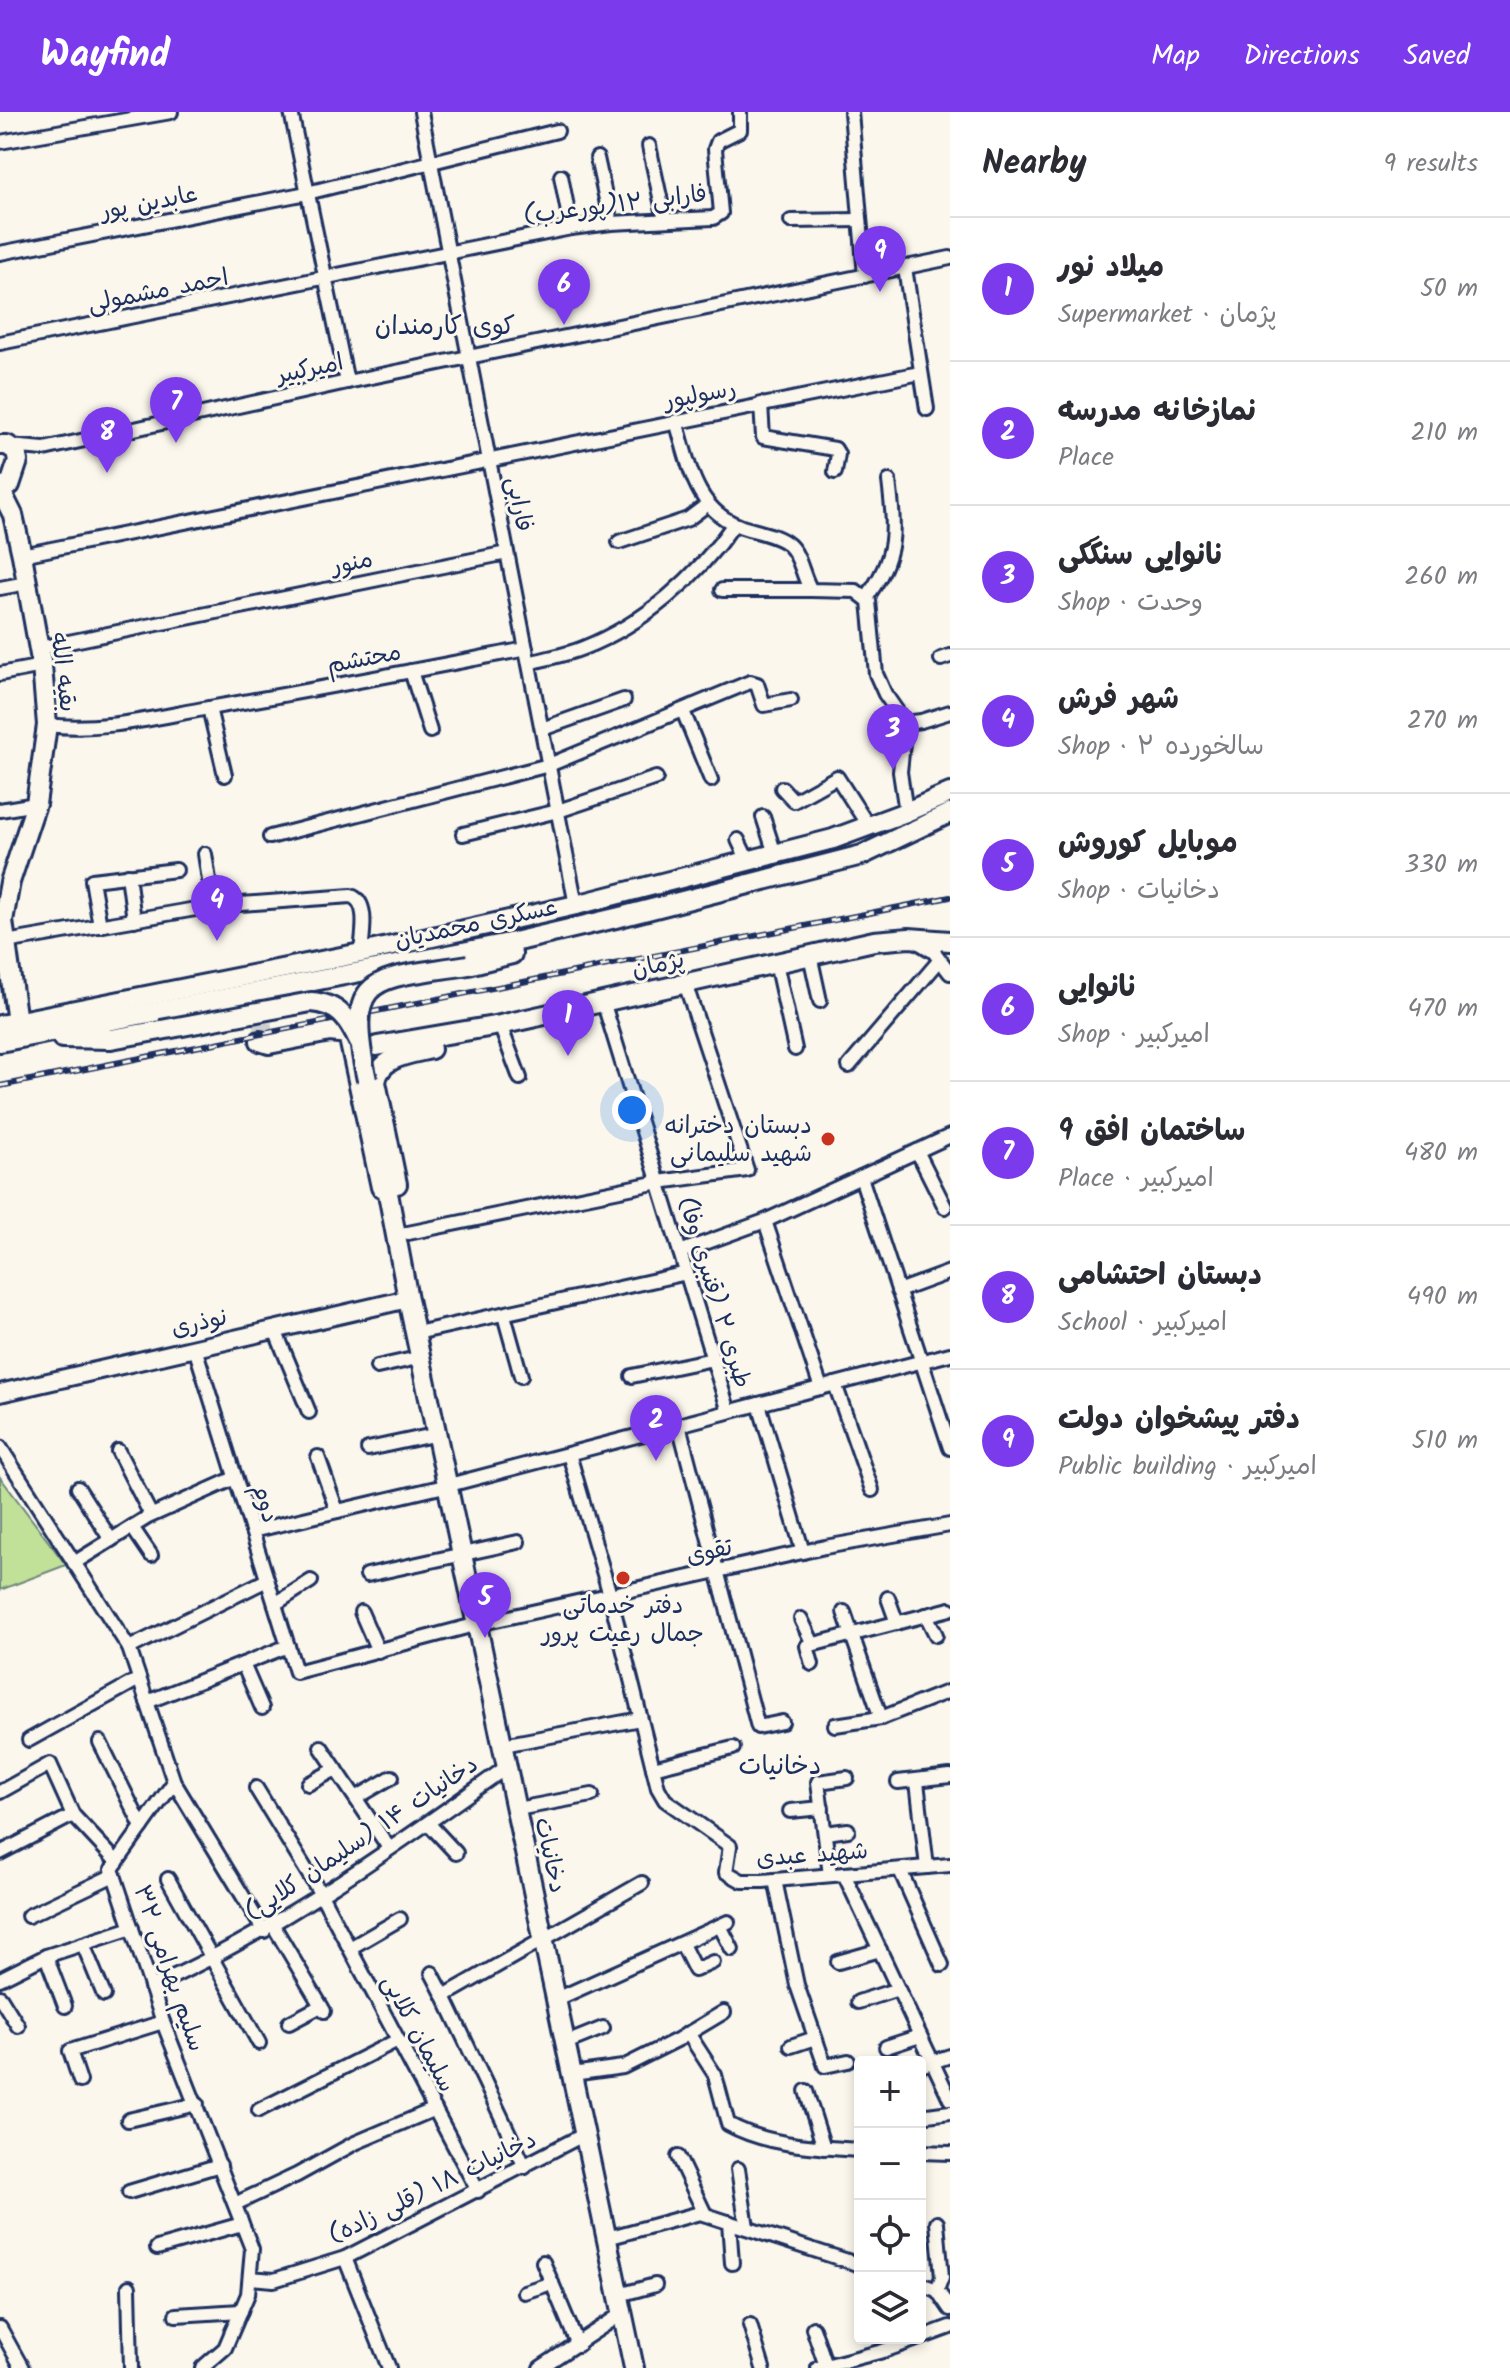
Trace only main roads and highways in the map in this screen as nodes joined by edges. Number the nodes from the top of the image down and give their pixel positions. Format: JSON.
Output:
{"nodes":[{"id":1,"x":3,"y":440,"type":"edge"},
{"id":2,"x":8,"y":480,"type":"edge"},
{"id":3,"x":950,"y":793,"type":"edge"},
{"id":4,"x":950,"y":813,"type":"edge"},
{"id":5,"x":576,"y":905,"type":"junction"},
{"id":6,"x":620,"y":917,"type":"junction"},
{"id":7,"x":580,"y":925,"type":"junction"},
{"id":8,"x":950,"y":941,"type":"edge"},
{"id":9,"x":514,"y":942,"type":"junction"},
{"id":10,"x":5,"y":954,"type":"edge"},
{"id":11,"x":296,"y":991,"type":"dead end"},
{"id":12,"x":227,"y":1006,"type":"dead end"},
{"id":13,"x":107,"y":1021,"type":"junction"},
{"id":14,"x":495,"y":1026,"type":"junction"},
{"id":15,"x":13,"y":1028,"type":"edge"},
{"id":16,"x":260,"y":1041,"type":"dead end"},
{"id":17,"x":361,"y":1041,"type":"junction"},
{"id":18,"x":0,"y":1042,"type":"edge"},
{"id":19,"x":406,"y":1274,"type":"junction"},
{"id":20,"x":422,"y":1354,"type":"junction"},
{"id":21,"x":634,"y":2368,"type":"edge"}],
"edges":[{"from":1,"to":2,"type":"main road"},
{"from":2,"to":10,"type":"main road","name":"بقیه الله"},
{"from":3,"to":5,"type":"main road","name":"عسکری محمدیان"},
{"from":4,"to":6,"type":"main road","name":"عسکری محمدیان"},
{"from":5,"to":7,"type":"main road"},
{"from":5,"to":15,"type":"main road","name":"عسکری محمدیان"},
{"from":6,"to":7,"type":"main road","name":"عسکری محمدیان"},
{"from":6,"to":17,"type":"main road","bridge":true},
{"from":7,"to":9,"type":"main road","name":"عسکری محمدیان"},
{"from":8,"to":14,"type":"main road","name":"پژمان"},
{"from":9,"to":11,"type":"main road"},
{"from":9,"to":13,"type":"main road","name":"عسکری محمدیان"},
{"from":10,"to":15,"type":"main road","name":"بقیه الله"},
{"from":12,"to":13,"type":"main road"},
{"from":13,"to":15,"type":"main road","name":"عسکری محمدیان"},
{"from":14,"to":17,"type":"main road","name":"پژمان"},
{"from":14,"to":19,"type":"main road"},
{"from":15,"to":17,"type":"main road","bridge":true},
{"from":15,"to":18,"type":"main road","name":"عسکری محمدیان"},
{"from":16,"to":17,"type":"main road","name":"پژمان"},
{"from":17,"to":19,"type":"main road","name":"دخانیات","bridge":true},
{"from":17,"to":19,"type":"main road"},
{"from":19,"to":20,"type":"main road","name":"دخانیات"},
{"from":19,"to":20,"type":"main road","name":"دخانیات"},
{"from":20,"to":21,"type":"main road","name":"دخانیات"}]}
